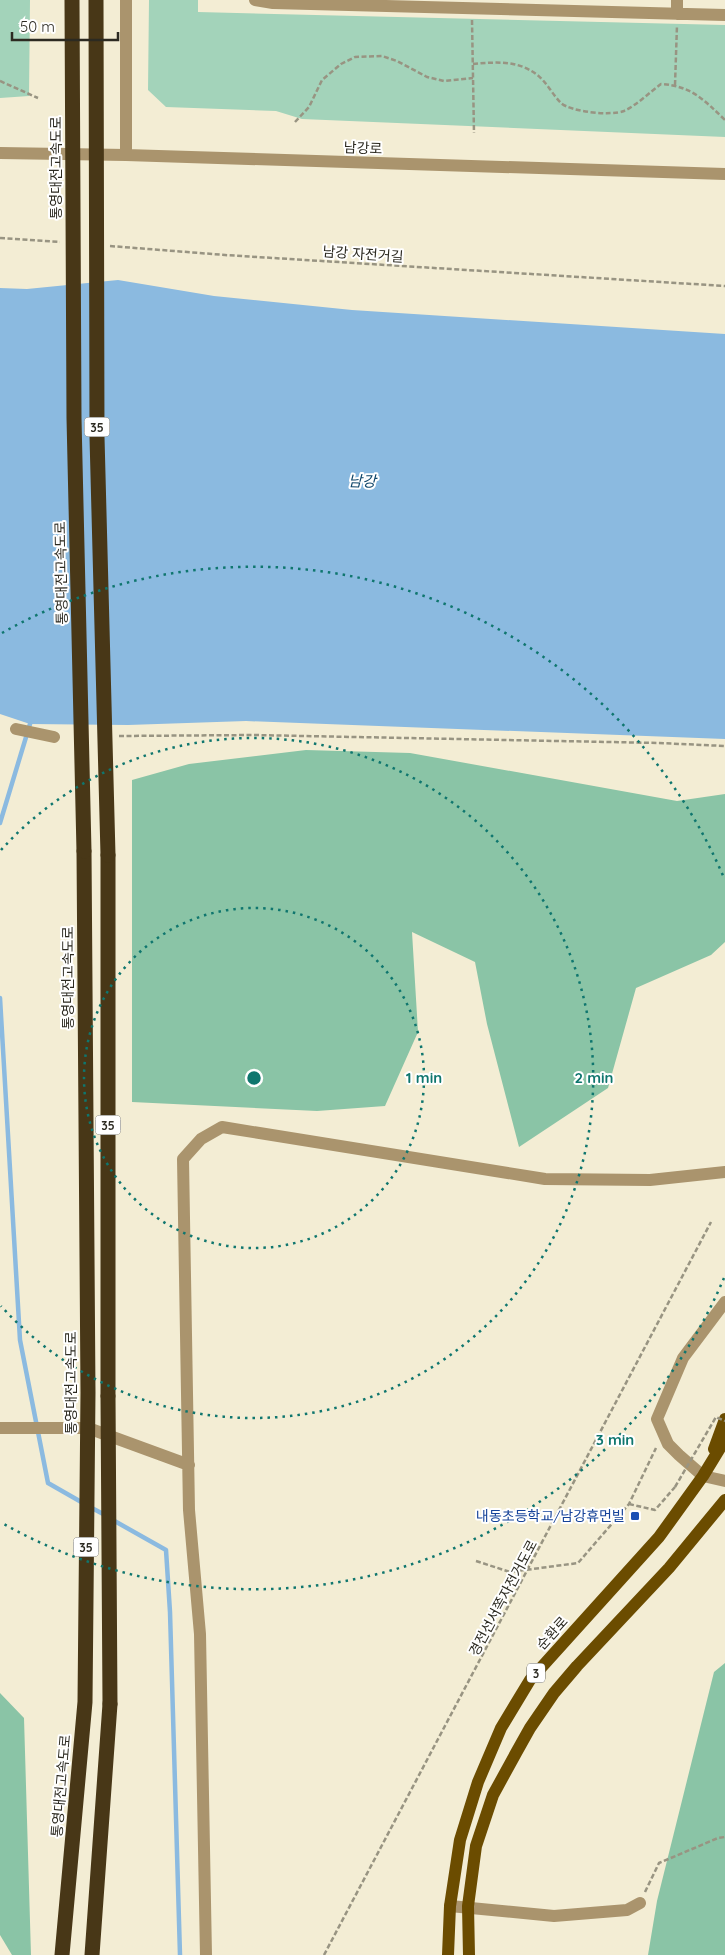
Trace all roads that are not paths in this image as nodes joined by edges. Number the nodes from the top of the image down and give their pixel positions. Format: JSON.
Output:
{"nodes":[{"id":1,"x":72,"y":0,"type":"edge"},
{"id":2,"x":96,"y":0,"type":"edge"},
{"id":3,"x":126,"y":0,"type":"edge"},
{"id":4,"x":255,"y":0,"type":"edge"},
{"id":5,"x":678,"y":0,"type":"edge"},
{"id":6,"x":472,"y":4,"type":"edge"},
{"id":7,"x":678,"y":14,"type":"junction"},
{"id":8,"x":725,"y":15,"type":"edge"},
{"id":9,"x":0,"y":153,"type":"edge"},
{"id":10,"x":126,"y":155,"type":"junction"},
{"id":11,"x":725,"y":174,"type":"edge"},
{"id":12,"x":16,"y":729,"type":"dead end"},
{"id":13,"x":54,"y":737,"type":"dead end"},
{"id":14,"x":725,"y":1172,"type":"edge"},
{"id":15,"x":725,"y":1302,"type":"edge"},
{"id":16,"x":725,"y":1420,"type":"edge"},
{"id":17,"x":0,"y":1428,"type":"edge"},
{"id":18,"x":88,"y":1428,"type":"junction"},
{"id":19,"x":725,"y":1440,"type":"edge"},
{"id":20,"x":189,"y":1465,"type":"junction"},
{"id":21,"x":703,"y":1476,"type":"junction"},
{"id":22,"x":725,"y":1481,"type":"edge"},
{"id":23,"x":725,"y":1500,"type":"edge"},
{"id":24,"x":640,"y":1903,"type":"road end"},
{"id":25,"x":450,"y":1906,"type":"junction"},
{"id":26,"x":468,"y":1906,"type":"junction"},
{"id":27,"x":62,"y":1955,"type":"edge"},
{"id":28,"x":92,"y":1955,"type":"edge"},
{"id":29,"x":206,"y":1955,"type":"edge"},
{"id":30,"x":448,"y":1955,"type":"edge"},
{"id":31,"x":469,"y":1955,"type":"edge"}],
"edges":[{"from":1,"to":18,"type":"highway","name":"통영대전고속도로","number":"35","bridge":true},
{"from":2,"to":28,"type":"highway","number":"35","bridge":true},
{"from":3,"to":10,"type":"street"},
{"from":4,"to":6,"type":"street"},
{"from":5,"to":7,"type":"street"},
{"from":6,"to":7,"type":"street"},
{"from":7,"to":8,"type":"street"},
{"from":9,"to":10,"type":"street","name":"남강로"},
{"from":10,"to":11,"type":"street","name":"남강로"},
{"from":12,"to":13,"type":"street"},
{"from":14,"to":20,"type":"street"},
{"from":15,"to":21,"type":"street"},
{"from":16,"to":21,"type":"main road"},
{"from":17,"to":18,"type":"street"},
{"from":18,"to":20,"type":"street"},
{"from":18,"to":27,"type":"highway","name":"통영대전고속도로","number":"35"},
{"from":19,"to":21,"type":"main road","name":"순환로","number":"3"},
{"from":20,"to":29,"type":"street"},
{"from":21,"to":22,"type":"street"},
{"from":21,"to":25,"type":"main road","name":"순환로","number":"3"},
{"from":23,"to":26,"type":"main road","number":"3"},
{"from":24,"to":26,"type":"street"},
{"from":25,"to":26,"type":"street"},
{"from":25,"to":30,"type":"main road","name":"순환로","number":"3"},
{"from":26,"to":31,"type":"main road","number":"3"}]}
